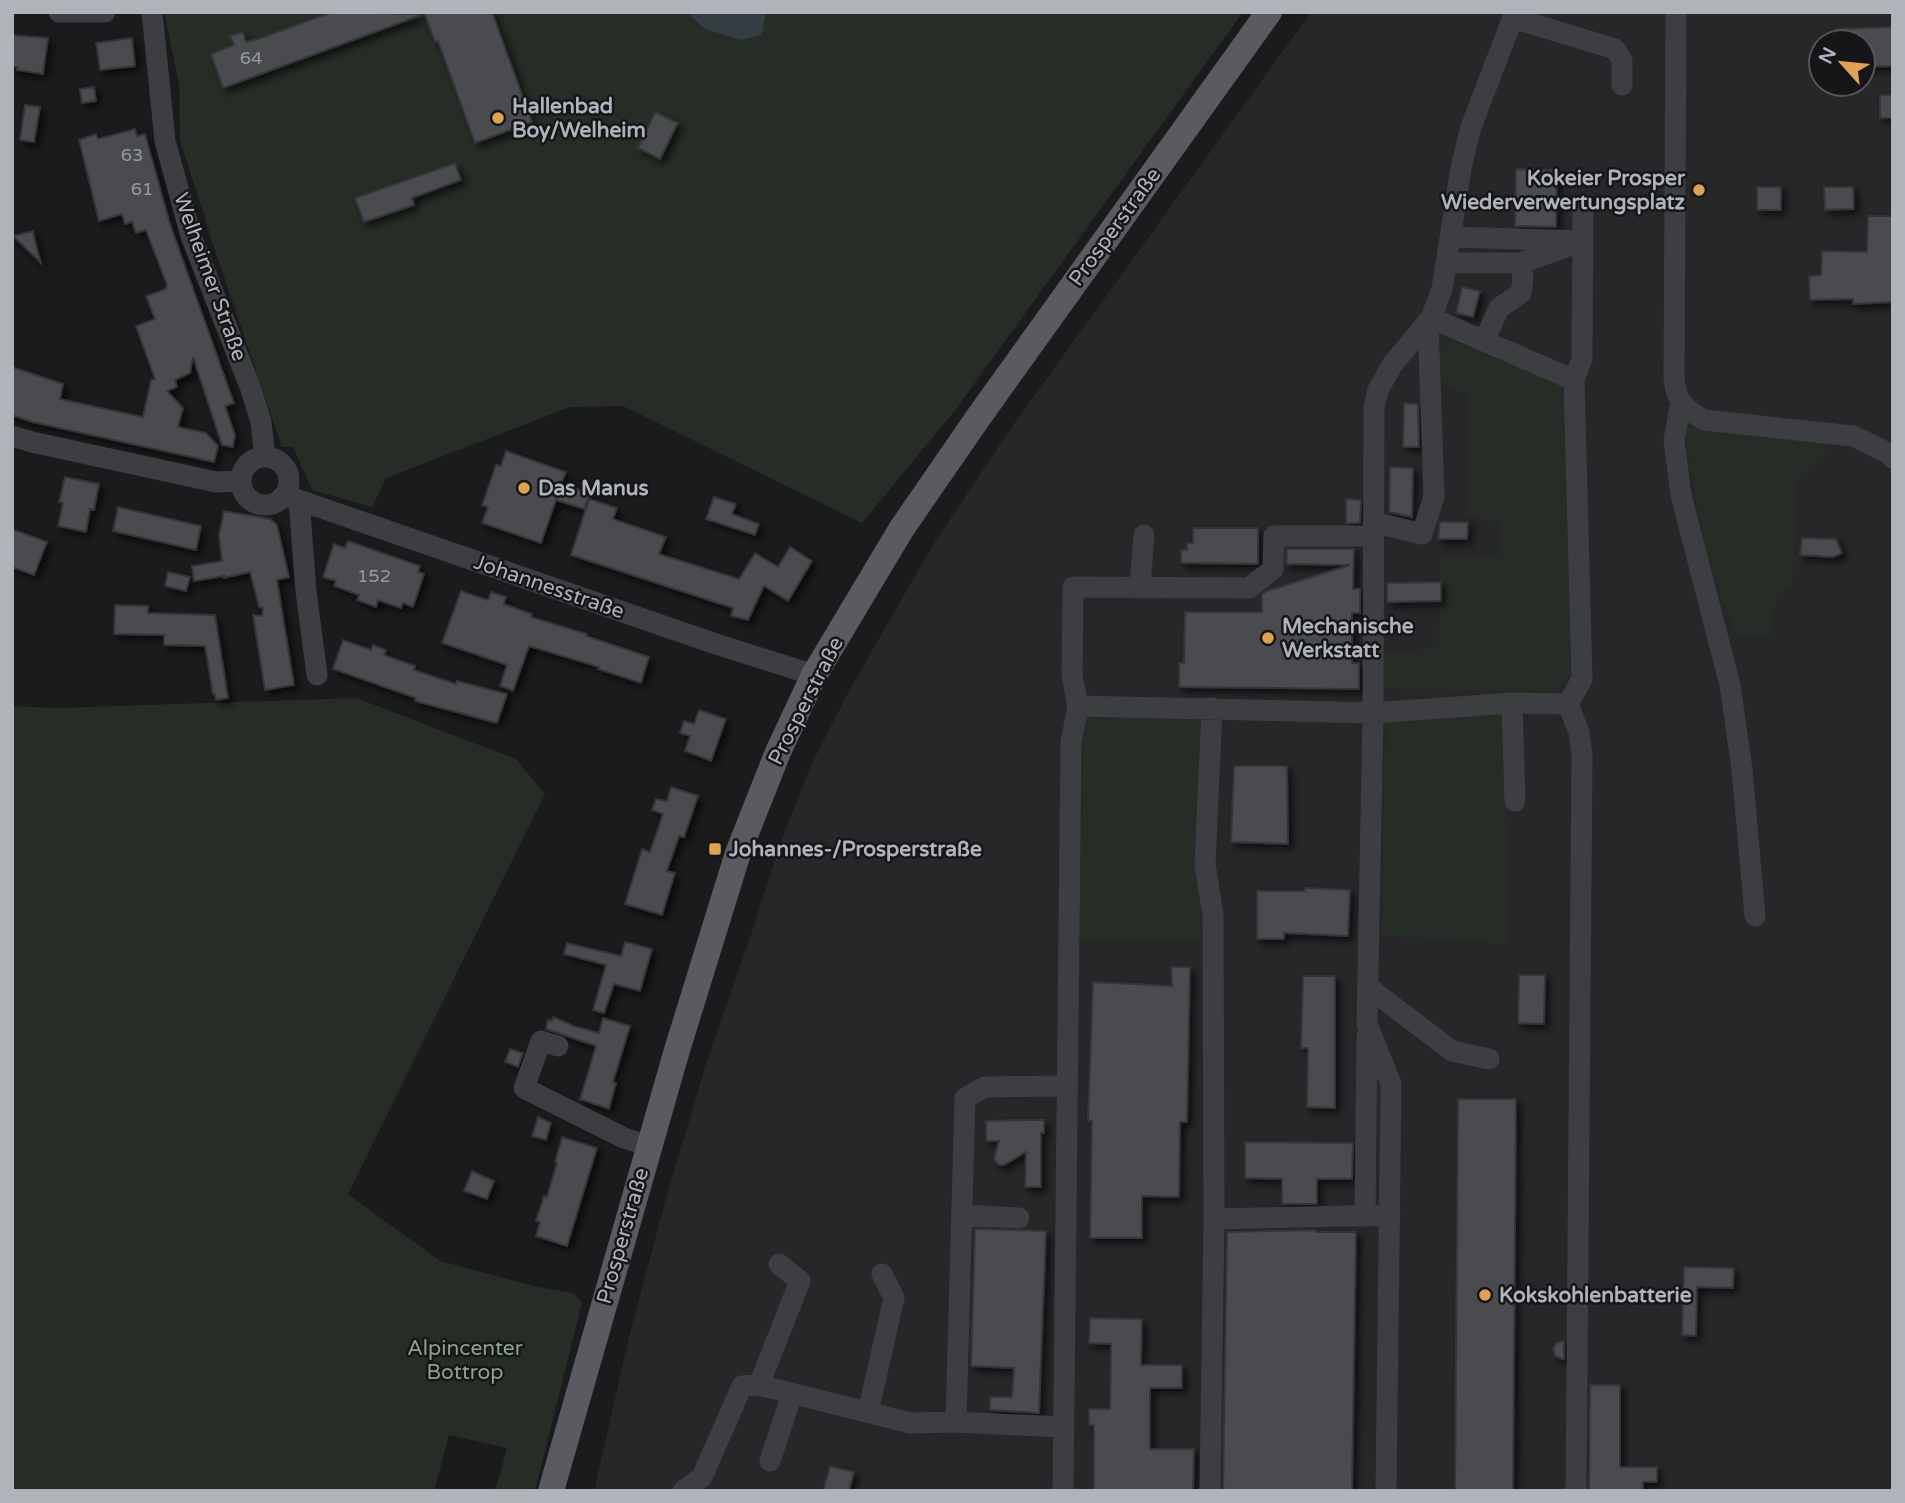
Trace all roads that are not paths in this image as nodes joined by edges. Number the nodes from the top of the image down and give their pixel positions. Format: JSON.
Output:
{"nodes":[{"id":1,"x":59,"y":12,"type":"edge"},
{"id":2,"x":105,"y":12,"type":"edge"},
{"id":3,"x":152,"y":12,"type":"edge"},
{"id":4,"x":1269,"y":12,"type":"edge"},
{"id":5,"x":1676,"y":12,"type":"edge"},
{"id":6,"x":1514,"y":15,"type":"edge"},
{"id":7,"x":1622,"y":85,"type":"dead end"},
{"id":8,"x":1583,"y":205,"type":"dead end"},
{"id":9,"x":1450,"y":237,"type":"junction"},
{"id":10,"x":1583,"y":241,"type":"junction"},
{"id":11,"x":1446,"y":262,"type":"junction"},
{"id":12,"x":1521,"y":263,"type":"junction"},
{"id":13,"x":1429,"y":319,"type":"junction"},
{"id":14,"x":1484,"y":341,"type":"junction"},
{"id":15,"x":1574,"y":380,"type":"junction"},
{"id":16,"x":1681,"y":402,"type":"junction"},
{"id":17,"x":12,"y":436,"type":"edge"},
{"id":18,"x":265,"y":457,"type":"junction"},
{"id":19,"x":1893,"y":458,"type":"edge"},
{"id":20,"x":241,"y":481,"type":"junction"},
{"id":21,"x":292,"y":498,"type":"junction"},
{"id":22,"x":1373,"y":529,"type":"junction"},
{"id":23,"x":1144,"y":535,"type":"dead end"},
{"id":24,"x":1140,"y":586,"type":"junction"},
{"id":25,"x":317,"y":674,"type":"dead end"},
{"id":26,"x":814,"y":675,"type":"junction"},
{"id":27,"x":1512,"y":703,"type":"junction"},
{"id":28,"x":1569,"y":704,"type":"junction"},
{"id":29,"x":1079,"y":706,"type":"junction"},
{"id":30,"x":1213,"y":708,"type":"junction"},
{"id":31,"x":1373,"y":713,"type":"junction"},
{"id":32,"x":1515,"y":801,"type":"dead end"},
{"id":33,"x":1755,"y":916,"type":"dead end"},
{"id":34,"x":1368,"y":987,"type":"junction"},
{"id":35,"x":1367,"y":1024,"type":"junction"},
{"id":36,"x":558,"y":1046,"type":"dead end"},
{"id":37,"x":1489,"y":1059,"type":"dead end"},
{"id":38,"x":1067,"y":1086,"type":"junction"},
{"id":39,"x":649,"y":1146,"type":"junction"},
{"id":40,"x":962,"y":1215,"type":"junction"},
{"id":41,"x":1390,"y":1215,"type":"junction"},
{"id":42,"x":1365,"y":1216,"type":"junction"},
{"id":43,"x":1020,"y":1218,"type":"dead end"},
{"id":44,"x":1214,"y":1219,"type":"junction"},
{"id":45,"x":779,"y":1264,"type":"dead end"},
{"id":46,"x":882,"y":1275,"type":"dead end"},
{"id":47,"x":759,"y":1385,"type":"junction"},
{"id":48,"x":792,"y":1394,"type":"junction"},
{"id":49,"x":868,"y":1412,"type":"junction"},
{"id":50,"x":956,"y":1422,"type":"junction"},
{"id":51,"x":1063,"y":1427,"type":"junction"},
{"id":52,"x":771,"y":1461,"type":"dead end"},
{"id":53,"x":551,"y":1491,"type":"edge"},
{"id":54,"x":683,"y":1491,"type":"edge"},
{"id":55,"x":1063,"y":1491,"type":"edge"},
{"id":56,"x":1210,"y":1491,"type":"edge"},
{"id":57,"x":1386,"y":1491,"type":"edge"},
{"id":58,"x":1576,"y":1491,"type":"edge"}],
"edges":[{"from":1,"to":2,"type":"street"},
{"from":3,"to":18,"type":"street","name":"Welheimer Straße"},
{"from":4,"to":26,"type":"main road","name":"Prosperstraße"},
{"from":5,"to":16,"type":"street"},
{"from":6,"to":7,"type":"street"},
{"from":6,"to":9,"type":"street"},
{"from":8,"to":10,"type":"street"},
{"from":9,"to":10,"type":"street"},
{"from":9,"to":11,"type":"street"},
{"from":10,"to":12,"type":"street"},
{"from":10,"to":15,"type":"street"},
{"from":11,"to":12,"type":"street"},
{"from":11,"to":13,"type":"street"},
{"from":12,"to":14,"type":"street"},
{"from":13,"to":14,"type":"street"},
{"from":13,"to":22,"type":"street"},
{"from":13,"to":22,"type":"street"},
{"from":14,"to":15,"type":"street"},
{"from":15,"to":28,"type":"street"},
{"from":16,"to":19,"type":"street"},
{"from":16,"to":33,"type":"street"},
{"from":17,"to":20,"type":"street"},
{"from":18,"to":20,"type":"street"},
{"from":18,"to":21,"type":"street"},
{"from":20,"to":21,"type":"street","name":"Johannesstraße"},
{"from":21,"to":25,"type":"street"},
{"from":21,"to":26,"type":"street","name":"Johannesstraße"},
{"from":22,"to":24,"type":"street"},
{"from":22,"to":31,"type":"street"},
{"from":23,"to":24,"type":"street"},
{"from":24,"to":29,"type":"street"},
{"from":26,"to":39,"type":"main road","name":"Prosperstraße"},
{"from":27,"to":28,"type":"street"},
{"from":27,"to":31,"type":"street"},
{"from":27,"to":32,"type":"street"},
{"from":28,"to":58,"type":"street"},
{"from":29,"to":30,"type":"street"},
{"from":29,"to":38,"type":"street"},
{"from":30,"to":31,"type":"street"},
{"from":30,"to":44,"type":"street"},
{"from":31,"to":34,"type":"street"},
{"from":34,"to":35,"type":"street"},
{"from":34,"to":37,"type":"street"},
{"from":35,"to":41,"type":"street"},
{"from":35,"to":42,"type":"street"},
{"from":36,"to":39,"type":"street"},
{"from":38,"to":40,"type":"street"},
{"from":38,"to":51,"type":"street"},
{"from":39,"to":53,"type":"main road","name":"Prosperstraße"},
{"from":40,"to":43,"type":"street"},
{"from":40,"to":50,"type":"street"},
{"from":41,"to":42,"type":"street"},
{"from":41,"to":57,"type":"street"},
{"from":42,"to":44,"type":"street"},
{"from":44,"to":56,"type":"street"},
{"from":45,"to":47,"type":"street"},
{"from":46,"to":49,"type":"street"},
{"from":47,"to":48,"type":"street"},
{"from":47,"to":54,"type":"street"},
{"from":48,"to":49,"type":"street"},
{"from":48,"to":52,"type":"street"},
{"from":49,"to":50,"type":"street"},
{"from":50,"to":51,"type":"street"},
{"from":51,"to":55,"type":"street"}]}
